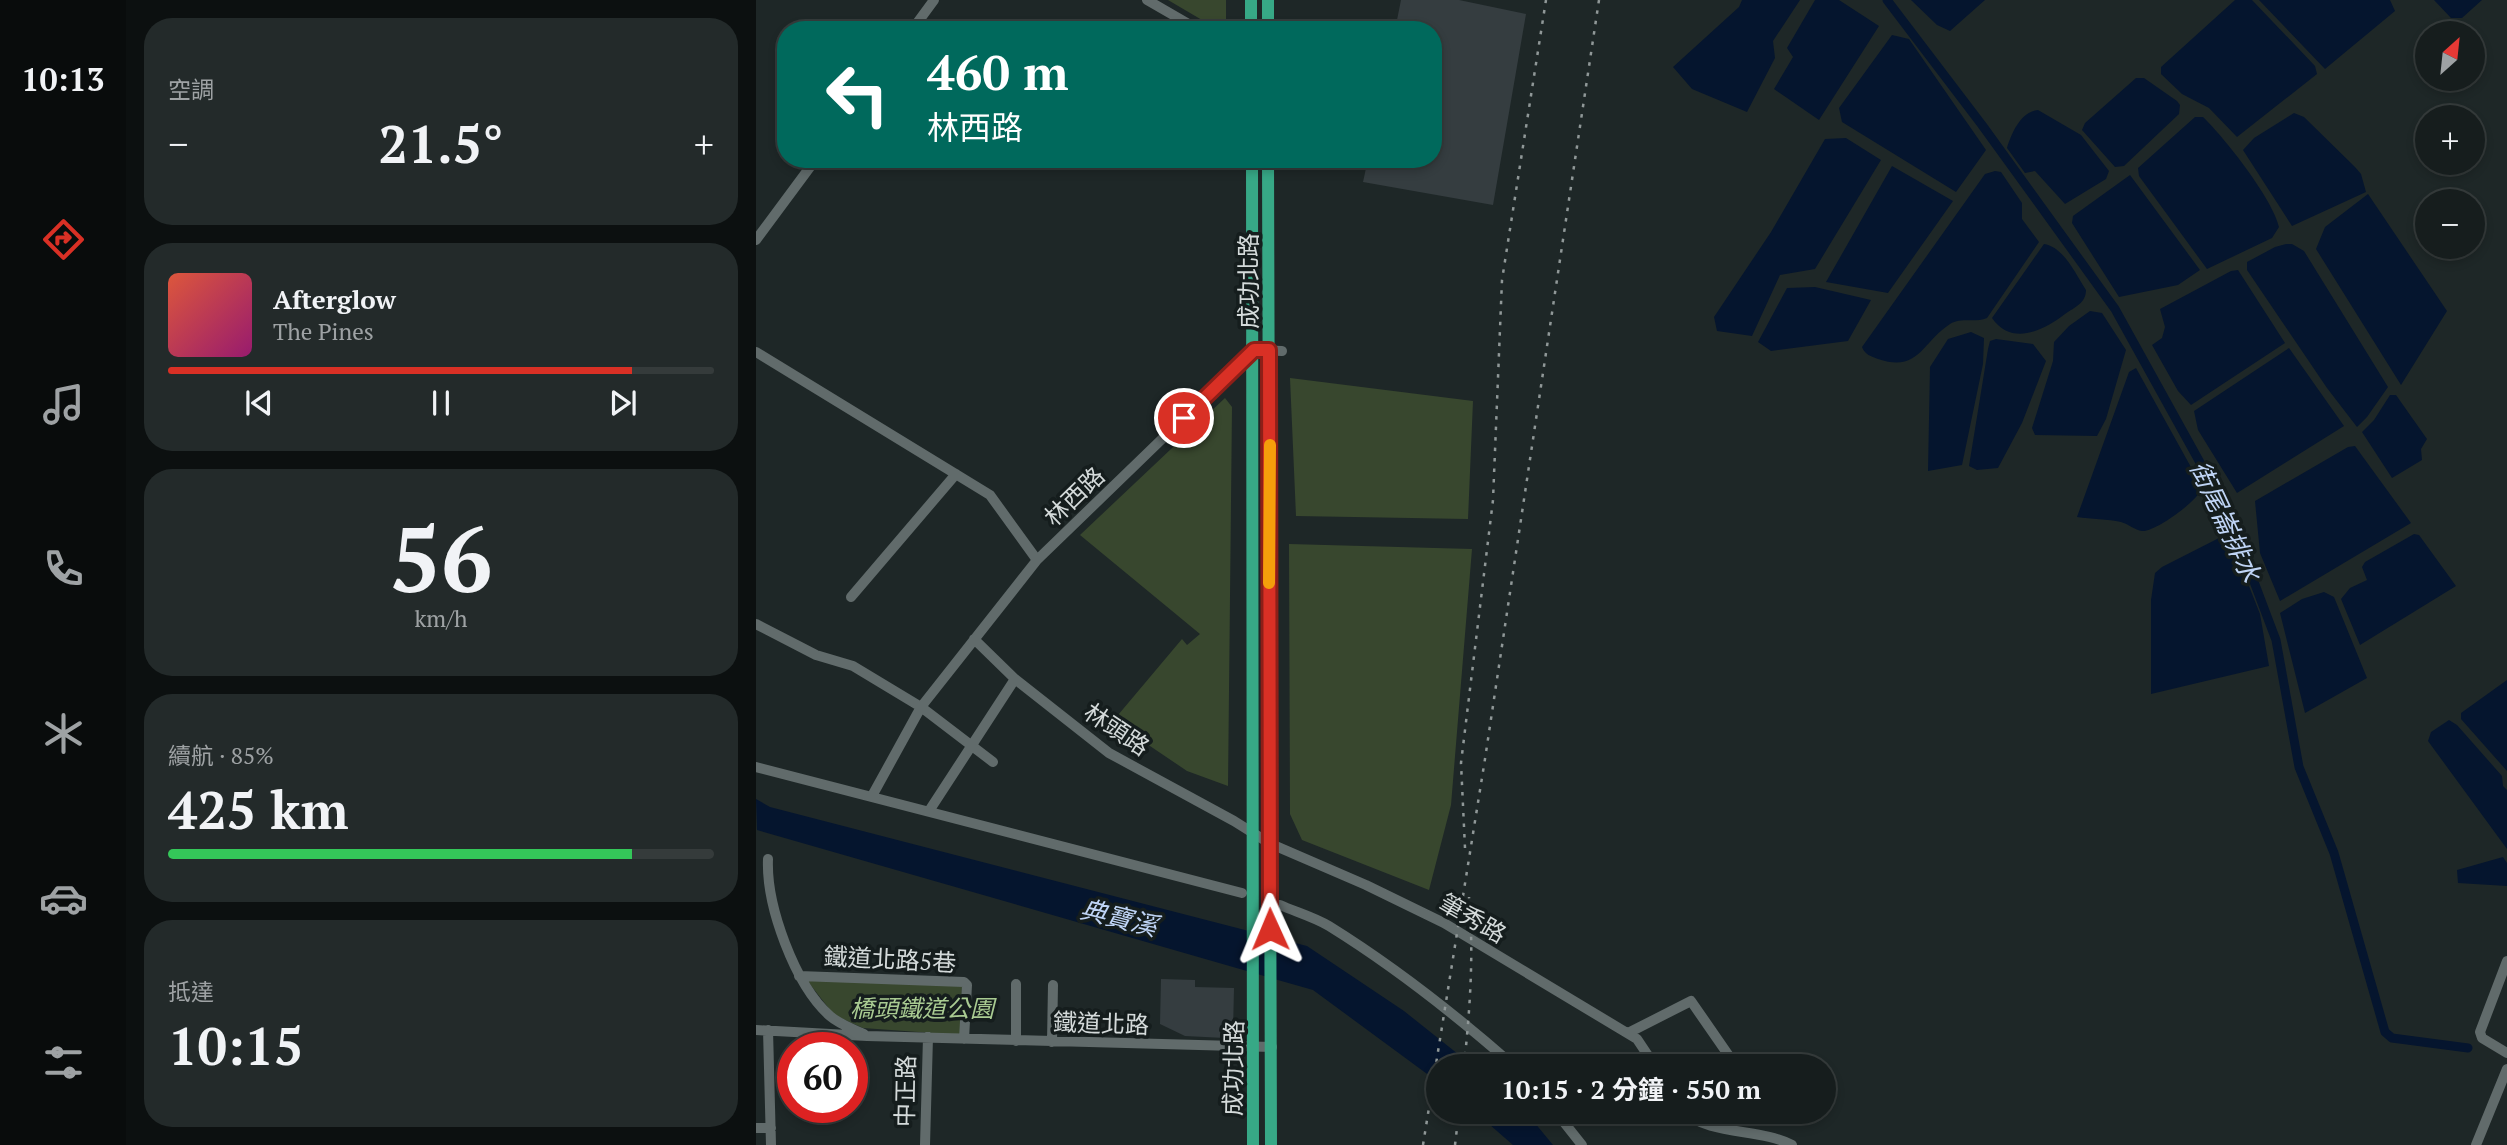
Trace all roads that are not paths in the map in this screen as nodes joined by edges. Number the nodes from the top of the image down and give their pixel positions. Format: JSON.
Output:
{"nodes":[{"id":1,"x":934,"y":0,"type":"edge"},
{"id":2,"x":1147,"y":0,"type":"edge"},
{"id":3,"x":1251,"y":0,"type":"edge"},
{"id":4,"x":1268,"y":0,"type":"edge"},
{"id":5,"x":919,"y":21,"type":"edge"},
{"id":6,"x":1183,"y":21,"type":"edge"},
{"id":7,"x":1251,"y":21,"type":"edge"},
{"id":8,"x":1268,"y":21,"type":"edge"},
{"id":9,"x":809,"y":168,"type":"edge"},
{"id":10,"x":1252,"y":168,"type":"edge"},
{"id":11,"x":1268,"y":168,"type":"edge"},
{"id":12,"x":756,"y":240,"type":"edge"},
{"id":13,"x":1254,"y":350,"type":"junction"},
{"id":14,"x":1276,"y":350,"type":"junction"},
{"id":15,"x":756,"y":352,"type":"edge"},
{"id":16,"x":956,"y":474,"type":"junction"},
{"id":17,"x":1037,"y":560,"type":"junction"},
{"id":18,"x":851,"y":597,"type":"dead end"},
{"id":19,"x":756,"y":624,"type":"edge"},
{"id":20,"x":974,"y":639,"type":"junction"},
{"id":21,"x":1015,"y":679,"type":"junction"},
{"id":22,"x":921,"y":707,"type":"junction"},
{"id":23,"x":972,"y":748,"type":"junction"},
{"id":24,"x":993,"y":762,"type":"dead end"},
{"id":25,"x":756,"y":767,"type":"edge"},
{"id":26,"x":872,"y":796,"type":"junction"},
{"id":27,"x":929,"y":811,"type":"junction"},
{"id":28,"x":1253,"y":832,"type":"junction"},
{"id":29,"x":1269,"y":844,"type":"junction"},
{"id":30,"x":768,"y":859,"type":"dead end"},
{"id":31,"x":1242,"y":893,"type":"dead end"},
{"id":32,"x":1275,"y":906,"type":"junction"},
{"id":33,"x":2507,"y":961,"type":"edge"},
{"id":34,"x":799,"y":976,"type":"junction"},
{"id":35,"x":1016,"y":984,"type":"dead end"},
{"id":36,"x":1053,"y":985,"type":"dead end"},
{"id":37,"x":756,"y":1030,"type":"edge"},
{"id":38,"x":768,"y":1030,"type":"junction"},
{"id":39,"x":801,"y":1032,"type":"edge"},
{"id":40,"x":859,"y":1032,"type":"edge"},
{"id":41,"x":1628,"y":1033,"type":"junction"},
{"id":42,"x":868,"y":1036,"type":"edge"},
{"id":43,"x":928,"y":1037,"type":"junction"},
{"id":44,"x":964,"y":1039,"type":"junction"},
{"id":45,"x":1016,"y":1041,"type":"junction"},
{"id":46,"x":1052,"y":1042,"type":"junction"},
{"id":47,"x":1254,"y":1047,"type":"junction"},
{"id":48,"x":1272,"y":1047,"type":"junction"},
{"id":49,"x":2507,"y":1053,"type":"edge"},
{"id":50,"x":1500,"y":1054,"type":"edge"},
{"id":51,"x":1647,"y":1054,"type":"edge"},
{"id":52,"x":1729,"y":1054,"type":"edge"},
{"id":53,"x":2507,"y":1069,"type":"edge"},
{"id":54,"x":1565,"y":1124,"type":"edge"},
{"id":55,"x":1704,"y":1124,"type":"edge"},
{"id":56,"x":756,"y":1128,"type":"edge"},
{"id":57,"x":771,"y":1128,"type":"junction"},
{"id":58,"x":771,"y":1145,"type":"edge"},
{"id":59,"x":925,"y":1145,"type":"edge"},
{"id":60,"x":1253,"y":1145,"type":"edge"},
{"id":61,"x":1272,"y":1145,"type":"edge"},
{"id":62,"x":1582,"y":1145,"type":"edge"},
{"id":63,"x":1792,"y":1145,"type":"edge"},
{"id":64,"x":2476,"y":1145,"type":"edge"}],
"edges":[{"from":1,"to":5,"type":"street"},
{"from":2,"to":6,"type":"street"},
{"from":3,"to":7,"type":"main road"},
{"from":4,"to":8,"type":"main road"},
{"from":9,"to":12,"type":"street"},
{"from":10,"to":13,"type":"main road","name":"成功北路"},
{"from":11,"to":14,"type":"main road","name":"成功北路"},
{"from":13,"to":14,"type":"street"},
{"from":13,"to":17,"type":"street","name":"林西路"},
{"from":13,"to":28,"type":"main road","name":"成功北路"},
{"from":14,"to":29,"type":"main road","name":"成功北路"},
{"from":15,"to":16,"type":"street"},
{"from":16,"to":17,"type":"street"},
{"from":16,"to":18,"type":"street"},
{"from":17,"to":20,"type":"street","name":"林西路"},
{"from":19,"to":22,"type":"street"},
{"from":20,"to":21,"type":"street","name":"林頭路"},
{"from":20,"to":22,"type":"street","name":"林西路"},
{"from":21,"to":23,"type":"street"},
{"from":21,"to":28,"type":"street","name":"林頭路"},
{"from":22,"to":23,"type":"street"},
{"from":22,"to":26,"type":"street","name":"林西路"},
{"from":23,"to":24,"type":"street"},
{"from":23,"to":27,"type":"street"},
{"from":25,"to":26,"type":"street"},
{"from":26,"to":27,"type":"street"},
{"from":27,"to":31,"type":"street"},
{"from":28,"to":29,"type":"street","name":"筆秀路"},
{"from":28,"to":47,"type":"main road","name":"成功北路"},
{"from":29,"to":32,"type":"main road","name":"成功北路"},
{"from":29,"to":41,"type":"street","name":"筆秀路"},
{"from":30,"to":34,"type":"street"},
{"from":32,"to":48,"type":"main road","name":"成功北路"},
{"from":32,"to":50,"type":"street"},
{"from":33,"to":49,"type":"street"},
{"from":34,"to":40,"type":"street"},
{"from":34,"to":44,"type":"street","name":"鐵道北路5巷"},
{"from":35,"to":45,"type":"street"},
{"from":36,"to":46,"type":"street"},
{"from":37,"to":38,"type":"street","name":"鐵道北路"},
{"from":38,"to":39,"type":"street","name":"鐵道北路"},
{"from":38,"to":57,"type":"street"},
{"from":41,"to":51,"type":"street","name":"筆秀路"},
{"from":41,"to":52,"type":"street"},
{"from":42,"to":43,"type":"street","name":"鐵道北路"},
{"from":43,"to":44,"type":"street","name":"鐵道北路"},
{"from":43,"to":59,"type":"street","name":"中正路"},
{"from":44,"to":45,"type":"street","name":"鐵道北路"},
{"from":45,"to":46,"type":"street","name":"鐵道北路"},
{"from":46,"to":47,"type":"street","name":"鐵道北路"},
{"from":47,"to":48,"type":"street","name":"鐵道北路"},
{"from":47,"to":60,"type":"main road","name":"成功北路"},
{"from":48,"to":61,"type":"main road","name":"成功北路"},
{"from":53,"to":64,"type":"street"},
{"from":54,"to":62,"type":"street"},
{"from":55,"to":63,"type":"street"},
{"from":56,"to":57,"type":"street"},
{"from":57,"to":58,"type":"street"}]}
